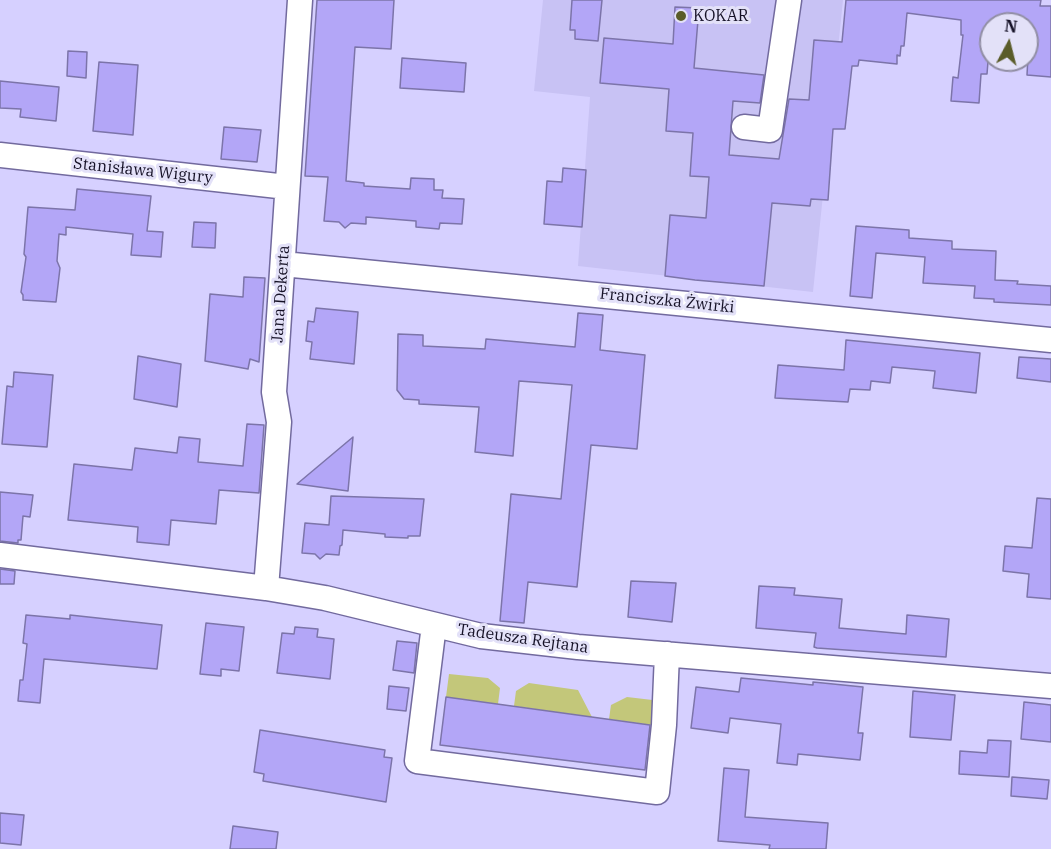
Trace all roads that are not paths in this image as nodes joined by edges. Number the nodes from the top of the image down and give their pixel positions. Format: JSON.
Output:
{"nodes":[{"id":1,"x":300,"y":0,"type":"edge"},
{"id":2,"x":789,"y":0,"type":"edge"},
{"id":3,"x":744,"y":128,"type":"dead end"},
{"id":4,"x":0,"y":155,"type":"edge"},
{"id":5,"x":287,"y":187,"type":"junction"},
{"id":6,"x":283,"y":264,"type":"junction"},
{"id":7,"x":1051,"y":339,"type":"edge"},
{"id":8,"x":0,"y":555,"type":"edge"},
{"id":9,"x":266,"y":588,"type":"junction"},
{"id":10,"x":434,"y":625,"type":"junction"},
{"id":11,"x":667,"y":654,"type":"junction"},
{"id":12,"x":1051,"y":686,"type":"edge"}],
"edges":[{"from":1,"to":5,"type":"street","name":"Jana Dekerta"},
{"from":2,"to":3,"type":"street"},
{"from":4,"to":5,"type":"street","name":"Stanisława Wigury"},
{"from":5,"to":6,"type":"street","name":"Jana Dekerta"},
{"from":6,"to":7,"type":"street","name":"Franciszka Żwirki"},
{"from":6,"to":9,"type":"street","name":"Jana Dekerta"},
{"from":8,"to":9,"type":"street","name":"Tadeusza Rejtana"},
{"from":9,"to":10,"type":"street","name":"Tadeusza Rejtana"},
{"from":10,"to":11,"type":"street","name":"Tadeusza Rejtana"},
{"from":10,"to":11,"type":"street"},
{"from":11,"to":12,"type":"street","name":"Tadeusza Rejtana"}]}
